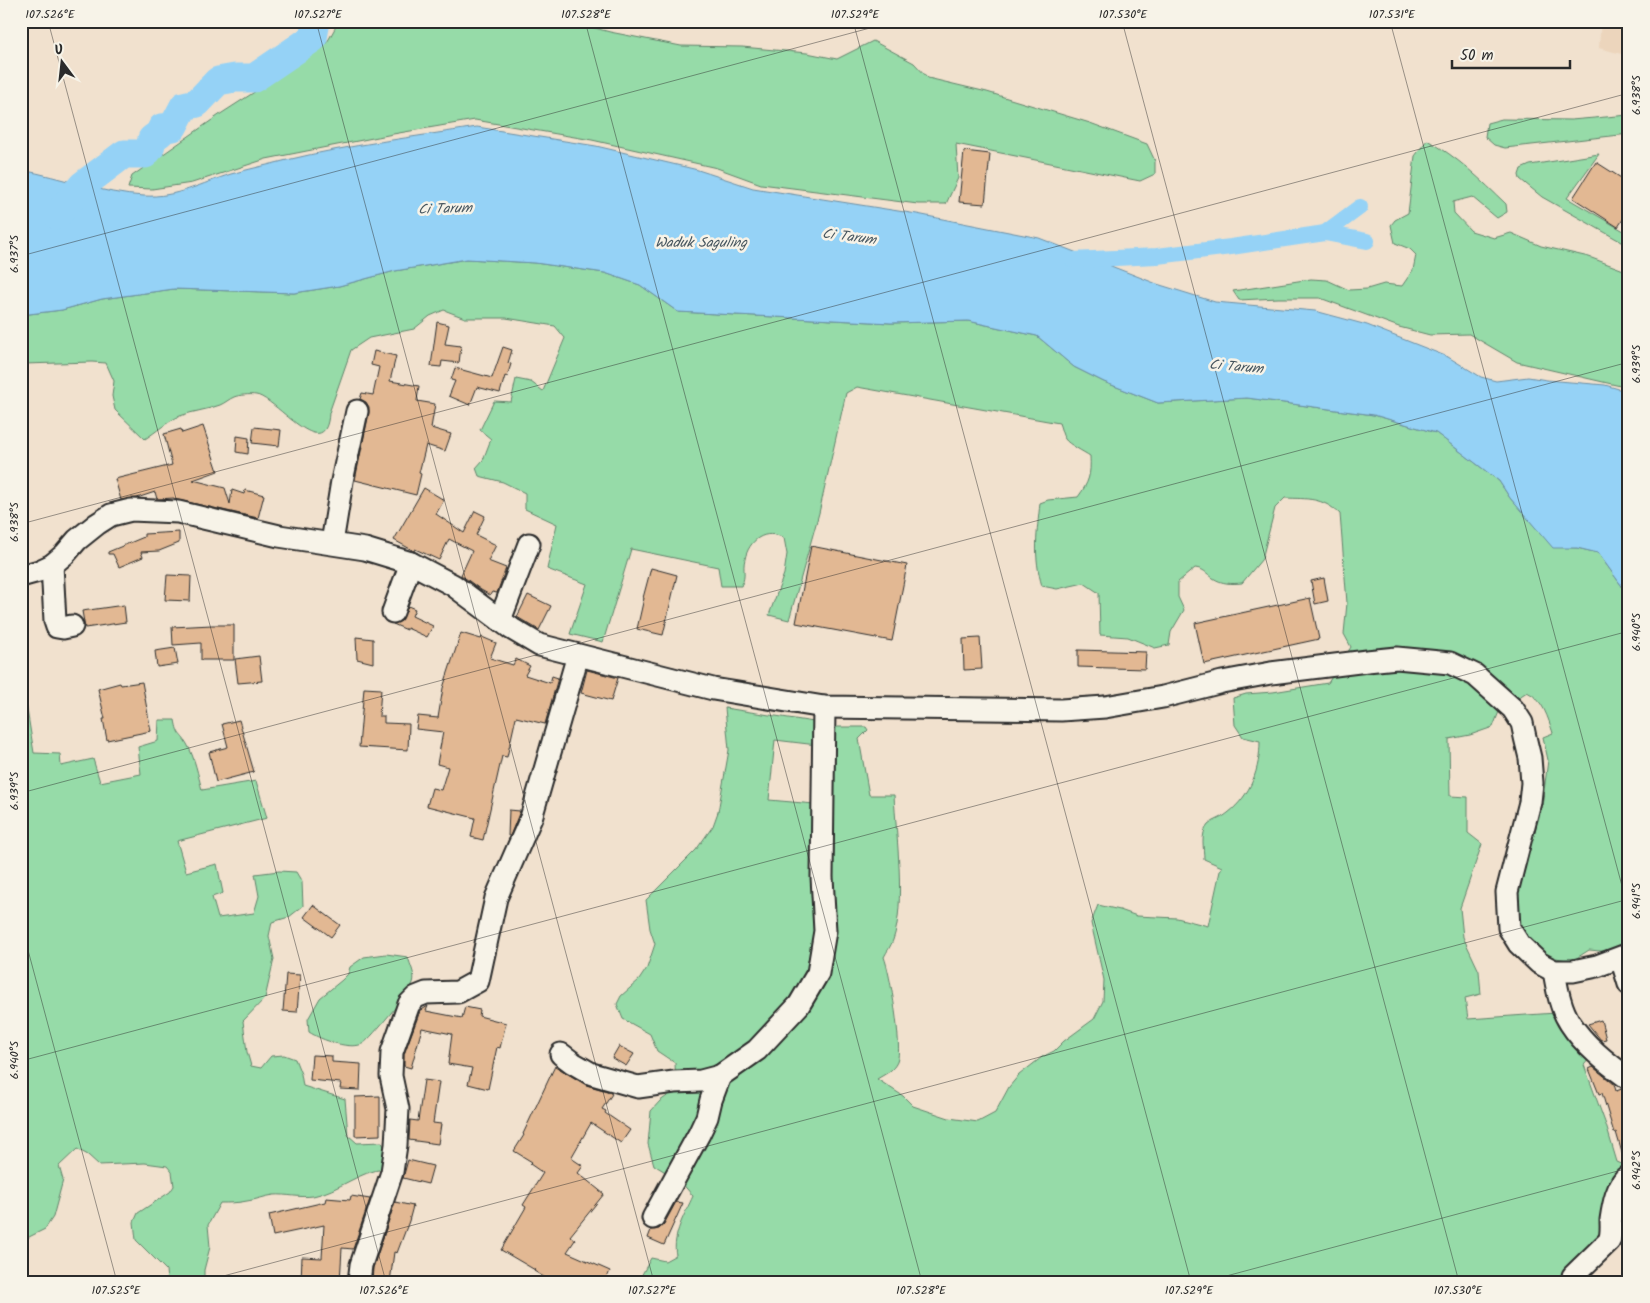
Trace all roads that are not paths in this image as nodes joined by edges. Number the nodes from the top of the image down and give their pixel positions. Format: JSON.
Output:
{"nodes":[{"id":1,"x":357,"y":411,"type":"dead end"},
{"id":2,"x":332,"y":543,"type":"junction"},
{"id":3,"x":529,"y":544,"type":"dead end"},
{"id":4,"x":411,"y":563,"type":"junction"},
{"id":5,"x":52,"y":565,"type":"junction"},
{"id":6,"x":21,"y":576,"type":"edge"},
{"id":7,"x":393,"y":612,"type":"dead end"},
{"id":8,"x":500,"y":620,"type":"junction"},
{"id":9,"x":72,"y":626,"type":"dead end"},
{"id":10,"x":578,"y":655,"type":"junction"},
{"id":11,"x":824,"y":707,"type":"junction"},
{"id":12,"x":1625,"y":956,"type":"edge"},
{"id":13,"x":1554,"y":971,"type":"junction"},
{"id":14,"x":1629,"y":984,"type":"edge"},
{"id":15,"x":561,"y":1054,"type":"dead end"},
{"id":16,"x":720,"y":1076,"type":"junction"},
{"id":17,"x":1629,"y":1079,"type":"edge"},
{"id":18,"x":1629,"y":1174,"type":"edge"},
{"id":19,"x":654,"y":1218,"type":"dead end"},
{"id":20,"x":1573,"y":1276,"type":"dead end"},
{"id":21,"x":359,"y":1282,"type":"edge"}],
"edges":[{"from":1,"to":2,"type":"street"},
{"from":2,"to":4,"type":"street"},
{"from":2,"to":5,"type":"street"},
{"from":3,"to":8,"type":"street"},
{"from":4,"to":7,"type":"street"},
{"from":4,"to":8,"type":"street"},
{"from":5,"to":6,"type":"street"},
{"from":5,"to":9,"type":"street"},
{"from":8,"to":10,"type":"street"},
{"from":10,"to":11,"type":"street"},
{"from":10,"to":21,"type":"street"},
{"from":11,"to":13,"type":"street"},
{"from":11,"to":16,"type":"street"},
{"from":12,"to":13,"type":"street"},
{"from":12,"to":14,"type":"street"},
{"from":13,"to":17,"type":"street"},
{"from":15,"to":16,"type":"street"},
{"from":16,"to":19,"type":"street"},
{"from":18,"to":20,"type":"street"}]}
